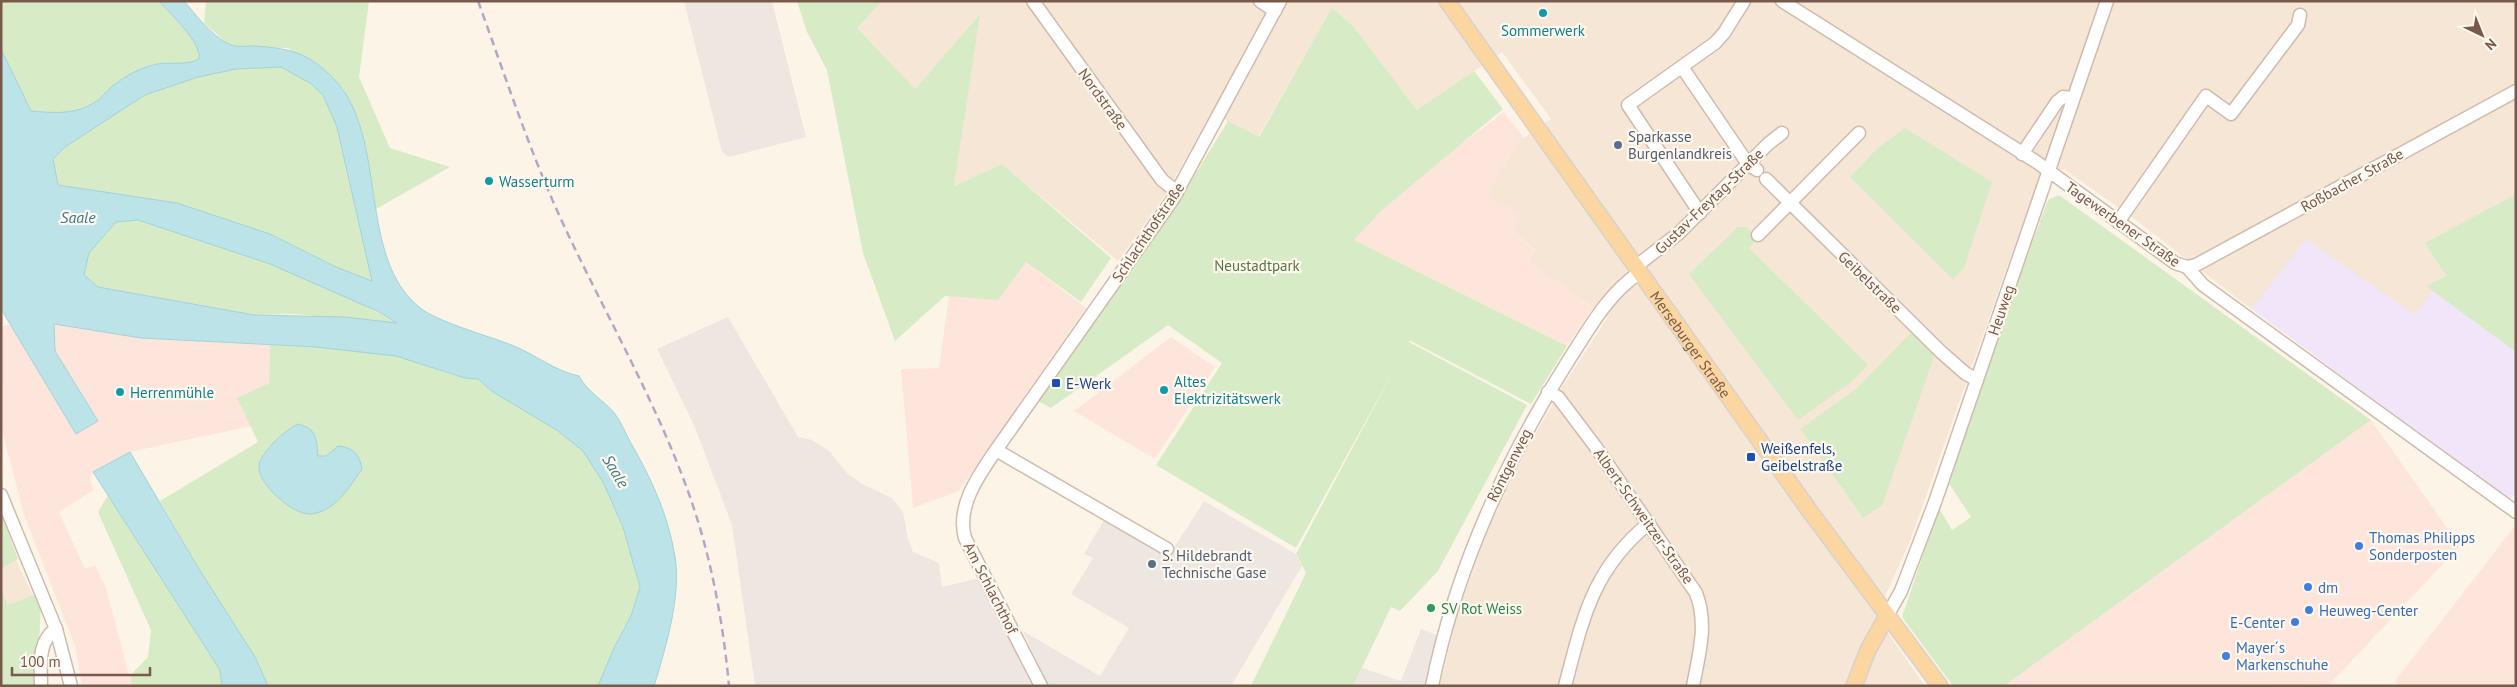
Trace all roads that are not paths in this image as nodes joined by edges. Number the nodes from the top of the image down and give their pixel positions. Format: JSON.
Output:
{"nodes":[{"id":1,"x":1033,"y":1,"type":"edge"},
{"id":2,"x":1260,"y":1,"type":"edge"},
{"id":3,"x":1447,"y":1,"type":"edge"},
{"id":4,"x":1744,"y":1,"type":"edge"},
{"id":5,"x":1782,"y":1,"type":"edge"},
{"id":6,"x":2107,"y":1,"type":"edge"},
{"id":7,"x":1277,"y":6,"type":"edge"},
{"id":8,"x":2300,"y":15,"type":"dead end"},
{"id":9,"x":1682,"y":67,"type":"junction"},
{"id":10,"x":2516,"y":91,"type":"edge"},
{"id":11,"x":2072,"y":98,"type":"junction"},
{"id":12,"x":1782,"y":133,"type":"dead end"},
{"id":13,"x":1859,"y":133,"type":"dead end"},
{"id":14,"x":2022,"y":154,"type":"junction"},
{"id":15,"x":1752,"y":167,"type":"junction"},
{"id":16,"x":2048,"y":171,"type":"junction"},
{"id":17,"x":1766,"y":180,"type":"dead end"},
{"id":18,"x":1177,"y":192,"type":"junction"},
{"id":19,"x":1789,"y":203,"type":"junction"},
{"id":20,"x":1700,"y":213,"type":"junction"},
{"id":21,"x":2118,"y":222,"type":"junction"},
{"id":22,"x":1758,"y":235,"type":"dead end"},
{"id":23,"x":2187,"y":267,"type":"junction"},
{"id":24,"x":1637,"y":270,"type":"junction"},
{"id":25,"x":1977,"y":380,"type":"junction"},
{"id":26,"x":1548,"y":392,"type":"junction"},
{"id":27,"x":996,"y":450,"type":"junction"},
{"id":28,"x":973,"y":488,"type":"joint"},
{"id":29,"x":1,"y":495,"type":"edge"},
{"id":30,"x":2516,"y":512,"type":"edge"},
{"id":31,"x":1649,"y":523,"type":"junction"},
{"id":32,"x":1167,"y":549,"type":"dead end"},
{"id":33,"x":1887,"y":616,"type":"junction"},
{"id":34,"x":56,"y":629,"type":"junction"},
{"id":35,"x":41,"y":686,"type":"edge"},
{"id":36,"x":72,"y":686,"type":"edge"},
{"id":37,"x":1041,"y":686,"type":"edge"},
{"id":38,"x":1432,"y":686,"type":"edge"},
{"id":39,"x":1565,"y":686,"type":"edge"},
{"id":40,"x":1692,"y":686,"type":"edge"},
{"id":41,"x":1854,"y":686,"type":"edge"},
{"id":42,"x":1940,"y":686,"type":"edge"}],
"edges":[{"from":1,"to":18,"type":"street","name":"Nordstraße"},
{"from":2,"to":7,"type":"street"},
{"from":3,"to":24,"type":"main road","name":"Merseburger Straße"},
{"from":4,"to":9,"type":"street"},
{"from":5,"to":14,"type":"street","name":"Tagewerbener Straße"},
{"from":6,"to":11,"type":"street","name":"Heuweg"},
{"from":7,"to":18,"type":"street","name":"Schlachthofstraße"},
{"from":8,"to":21,"type":"street"},
{"from":9,"to":15,"type":"street"},
{"from":9,"to":20,"type":"street"},
{"from":10,"to":23,"type":"street","name":"Roßbacher Straße"},
{"from":11,"to":14,"type":"street"},
{"from":11,"to":16,"type":"street","name":"Heuweg"},
{"from":12,"to":15,"type":"street","name":"Gustav-Freytag-Straße"},
{"from":13,"to":19,"type":"street"},
{"from":14,"to":16,"type":"street","name":"Tagewerbener Straße"},
{"from":15,"to":20,"type":"street","name":"Gustav-Freytag-Straße"},
{"from":16,"to":21,"type":"street","name":"Tagewerbener Straße"},
{"from":16,"to":25,"type":"street","name":"Heuweg"},
{"from":17,"to":19,"type":"street","name":"Geibelstraße"},
{"from":18,"to":27,"type":"street","name":"Schlachthofstraße"},
{"from":19,"to":22,"type":"street"},
{"from":19,"to":25,"type":"street","name":"Geibelstraße"},
{"from":20,"to":24,"type":"street","name":"Gustav-Freytag-Straße"},
{"from":21,"to":23,"type":"street","name":"Tagewerbener Straße"},
{"from":23,"to":30,"type":"street","name":"Tagewerbener Straße"},
{"from":24,"to":26,"type":"street","name":"Röntgenweg"},
{"from":24,"to":33,"type":"main road","name":"Merseburger Straße"},
{"from":25,"to":33,"type":"street","name":"Heuweg"},
{"from":26,"to":31,"type":"street","name":"Albert-Schweitzer-Straße"},
{"from":26,"to":38,"type":"street","name":"Röntgenweg"},
{"from":27,"to":28,"type":"street","name":"Schlachthofstraße"},
{"from":27,"to":32,"type":"street"},
{"from":28,"to":37,"type":"street","name":"Am Schlachthof"},
{"from":29,"to":34,"type":"street"},
{"from":31,"to":39,"type":"street"},
{"from":31,"to":40,"type":"street","name":"Albert-Schweitzer-Straße"},
{"from":33,"to":41,"type":"main road"},
{"from":33,"to":42,"type":"main road","name":"Merseburger Straße"},
{"from":34,"to":35,"type":"street"},
{"from":34,"to":36,"type":"street"}]}
